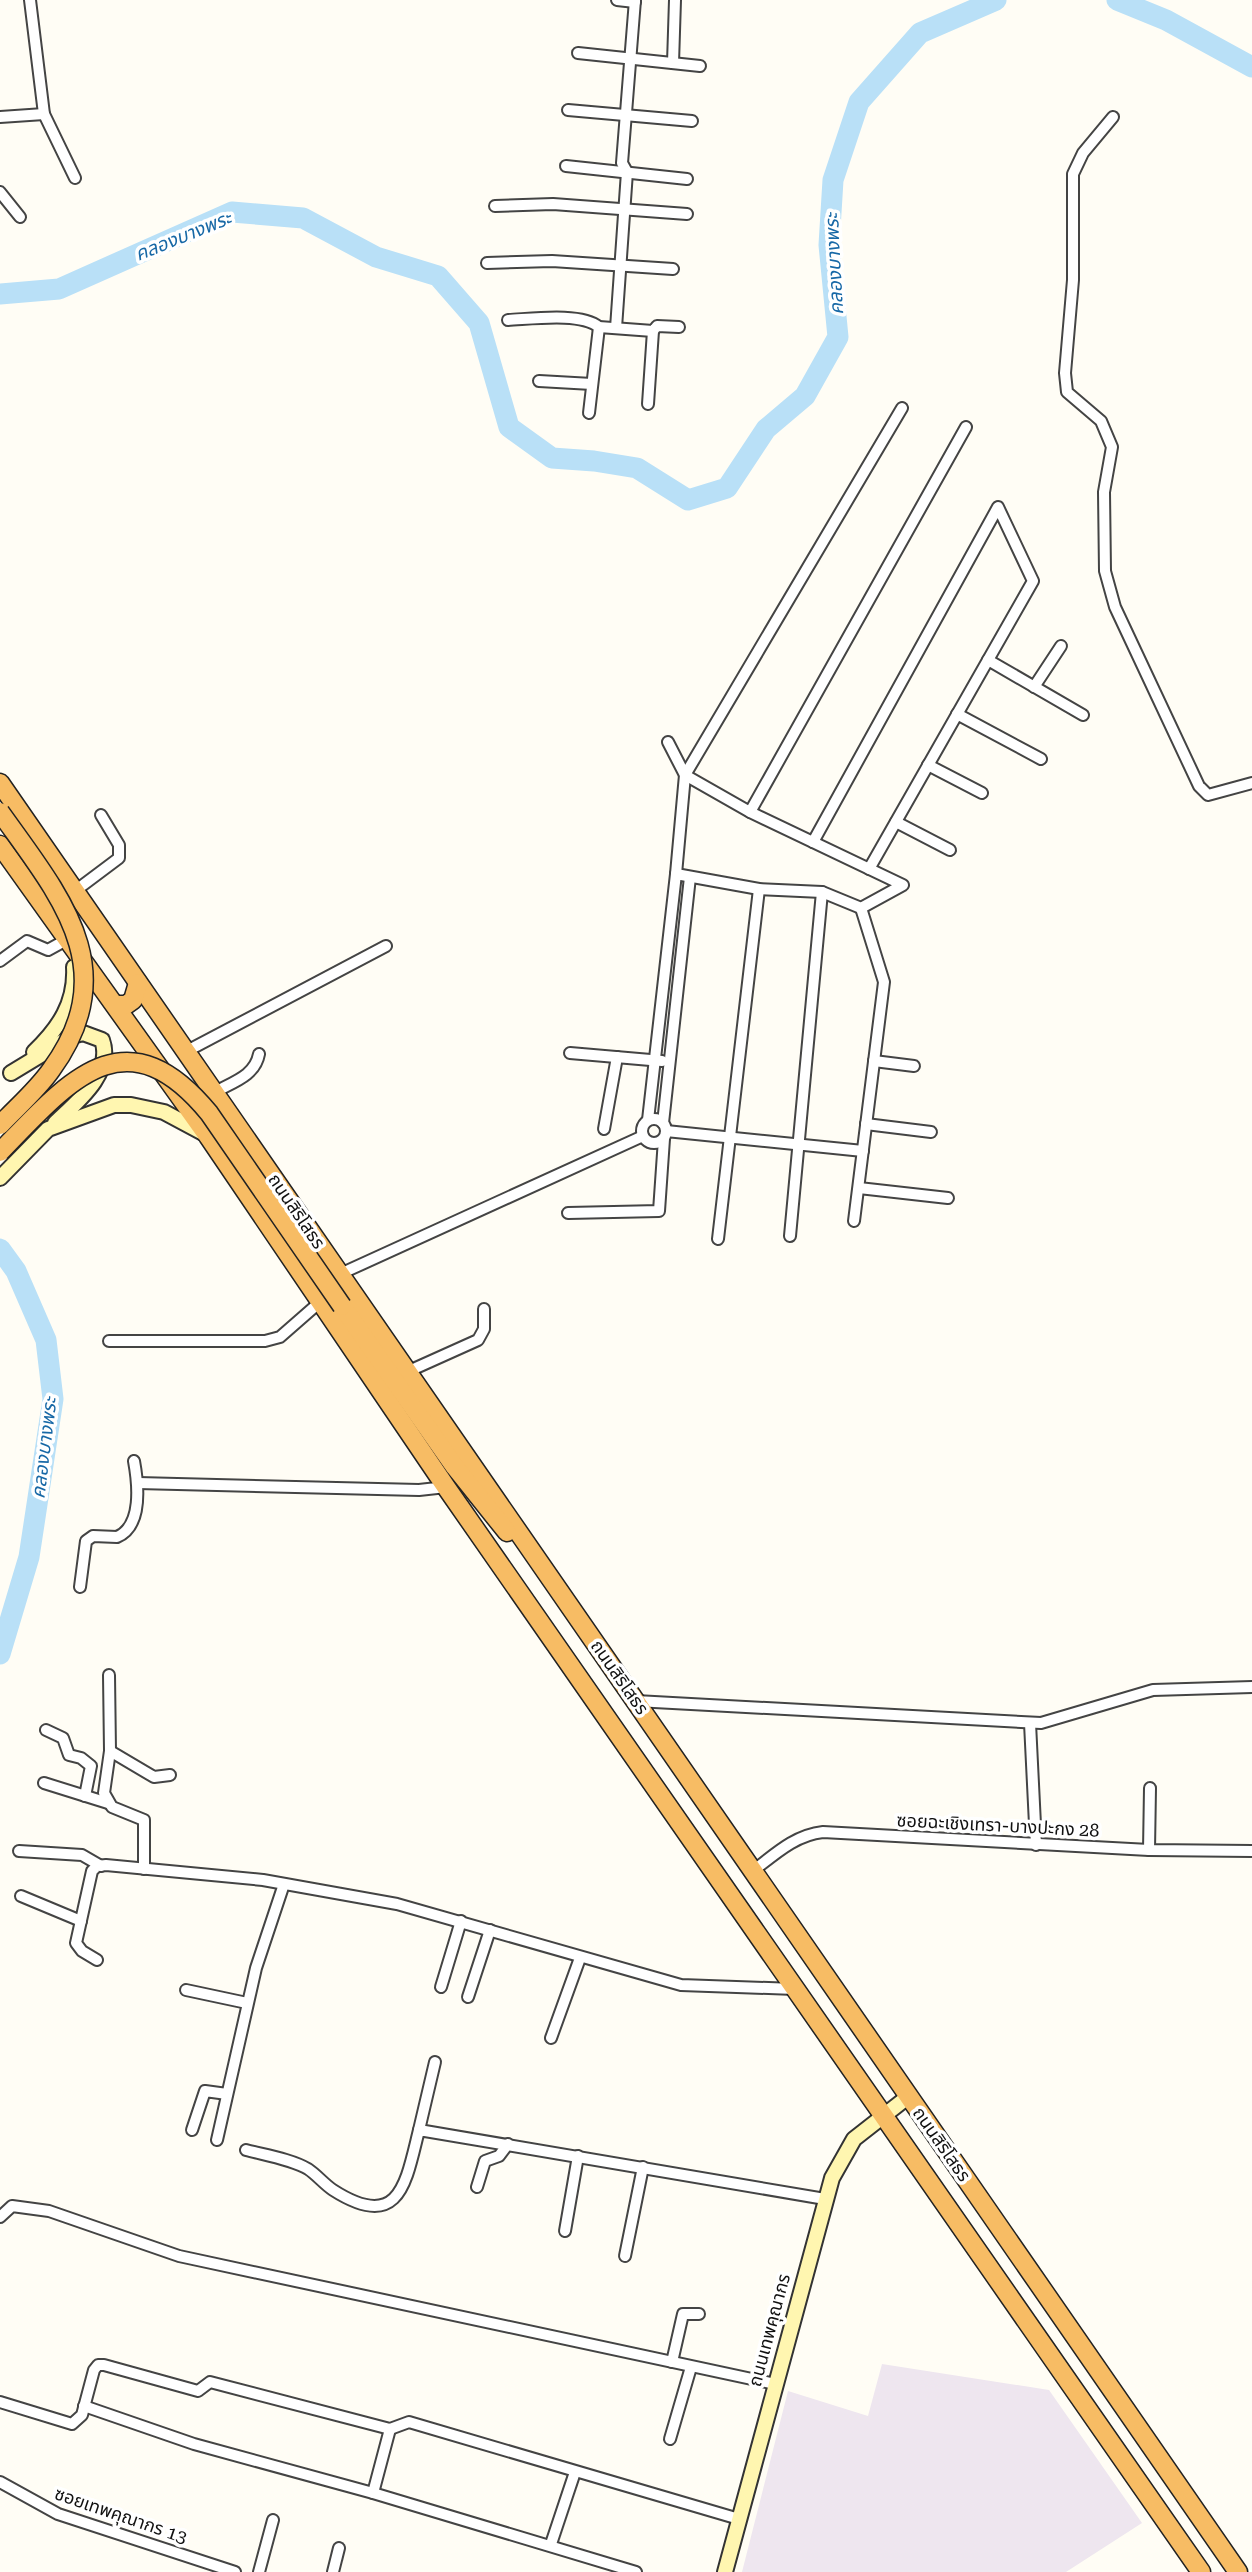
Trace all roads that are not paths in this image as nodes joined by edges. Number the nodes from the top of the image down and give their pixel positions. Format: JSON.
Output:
{"nodes":[{"id":1,"x":30,"y":0,"type":"edge"},
{"id":2,"x":617,"y":0,"type":"edge"},
{"id":3,"x":675,"y":0,"type":"edge"},
{"id":4,"x":635,"y":1,"type":"edge"},
{"id":5,"x":578,"y":53,"type":"dead end"},
{"id":6,"x":631,"y":58,"type":"junction"},
{"id":7,"x":673,"y":63,"type":"junction"},
{"id":8,"x":700,"y":66,"type":"dead end"},
{"id":9,"x":568,"y":110,"type":"dead end"},
{"id":10,"x":44,"y":114,"type":"junction"},
{"id":11,"x":626,"y":115,"type":"junction"},
{"id":12,"x":0,"y":117,"type":"edge"},
{"id":13,"x":1113,"y":117,"type":"dead end"},
{"id":14,"x":692,"y":121,"type":"dead end"},
{"id":15,"x":566,"y":166,"type":"dead end"},
{"id":16,"x":627,"y":172,"type":"junction"},
{"id":17,"x":75,"y":177,"type":"dead end"},
{"id":18,"x":687,"y":179,"type":"dead end"},
{"id":19,"x":0,"y":192,"type":"edge"},
{"id":20,"x":495,"y":206,"type":"dead end"},
{"id":21,"x":625,"y":210,"type":"junction"},
{"id":22,"x":687,"y":214,"type":"dead end"},
{"id":23,"x":20,"y":217,"type":"dead end"},
{"id":24,"x":487,"y":263,"type":"dead end"},
{"id":25,"x":621,"y":265,"type":"junction"},
{"id":26,"x":673,"y":269,"type":"dead end"},
{"id":27,"x":508,"y":320,"type":"dead end"},
{"id":28,"x":599,"y":327,"type":"junction"},
{"id":29,"x":679,"y":327,"type":"dead end"},
{"id":30,"x":616,"y":328,"type":"junction"},
{"id":31,"x":653,"y":331,"type":"junction"},
{"id":32,"x":539,"y":381,"type":"dead end"},
{"id":33,"x":592,"y":384,"type":"junction"},
{"id":34,"x":648,"y":404,"type":"dead end"},
{"id":35,"x":902,"y":408,"type":"dead end"},
{"id":36,"x":589,"y":413,"type":"dead end"},
{"id":37,"x":966,"y":427,"type":"dead end"},
{"id":38,"x":1061,"y":646,"type":"dead end"},
{"id":39,"x":988,"y":660,"type":"junction"},
{"id":40,"x":1034,"y":687,"type":"junction"},
{"id":41,"x":957,"y":714,"type":"junction"},
{"id":42,"x":1083,"y":715,"type":"dead end"},
{"id":43,"x":668,"y":742,"type":"dead end"},
{"id":44,"x":1041,"y":759,"type":"dead end"},
{"id":45,"x":928,"y":765,"type":"junction"},
{"id":46,"x":685,"y":775,"type":"junction"},
{"id":47,"x":0,"y":783,"type":"edge"},
{"id":48,"x":1252,"y":783,"type":"edge"},
{"id":49,"x":982,"y":793,"type":"dead end"},
{"id":50,"x":750,"y":812,"type":"junction"},
{"id":51,"x":0,"y":813,"type":"edge"},
{"id":52,"x":101,"y":816,"type":"dead end"},
{"id":53,"x":896,"y":822,"type":"junction"},
{"id":54,"x":813,"y":842,"type":"junction"},
{"id":55,"x":0,"y":845,"type":"edge"},
{"id":56,"x":950,"y":850,"type":"dead end"},
{"id":57,"x":869,"y":869,"type":"junction"},
{"id":58,"x":676,"y":874,"type":"junction"},
{"id":59,"x":690,"y":877,"type":"junction"},
{"id":60,"x":759,"y":889,"type":"junction"},
{"id":61,"x":75,"y":891,"type":"junction"},
{"id":62,"x":822,"y":892,"type":"junction"},
{"id":63,"x":860,"y":908,"type":"junction"},
{"id":64,"x":71,"y":943,"type":"junction"},
{"id":65,"x":386,"y":946,"type":"dead end"},
{"id":66,"x":0,"y":961,"type":"edge"},
{"id":67,"x":138,"y":983,"type":"junction"},
{"id":68,"x":115,"y":1005,"type":"junction"},
{"id":69,"x":167,"y":1024,"type":"junction"},
{"id":70,"x":139,"y":1040,"type":"junction"},
{"id":71,"x":187,"y":1051,"type":"junction"},
{"id":72,"x":570,"y":1053,"type":"dead end"},
{"id":73,"x":259,"y":1054,"type":"dead end"},
{"id":74,"x":617,"y":1057,"type":"junction"},
{"id":75,"x":657,"y":1060,"type":"junction"},
{"id":76,"x":874,"y":1061,"type":"junction"},
{"id":77,"x":672,"y":1062,"type":"junction"},
{"id":78,"x":914,"y":1066,"type":"dead end"},
{"id":79,"x":12,"y":1073,"type":"junction"},
{"id":80,"x":0,"y":1085,"type":"edge"},
{"id":81,"x":215,"y":1092,"type":"junction"},
{"id":82,"x":648,"y":1120,"type":"junction"},
{"id":83,"x":866,"y":1124,"type":"junction"},
{"id":84,"x":0,"y":1125,"type":"edge"},
{"id":85,"x":48,"y":1129,"type":"junction"},
{"id":86,"x":604,"y":1129,"type":"dead end"},
{"id":87,"x":665,"y":1131,"type":"junction"},
{"id":88,"x":931,"y":1132,"type":"dead end"},
{"id":89,"x":208,"y":1136,"type":"junction"},
{"id":90,"x":643,"y":1136,"type":"junction"},
{"id":91,"x":731,"y":1138,"type":"junction"},
{"id":92,"x":800,"y":1145,"type":"junction"},
{"id":93,"x":863,"y":1151,"type":"junction"},
{"id":94,"x":0,"y":1152,"type":"edge"},
{"id":95,"x":2,"y":1176,"type":"edge"},
{"id":96,"x":859,"y":1188,"type":"junction"},
{"id":97,"x":948,"y":1198,"type":"dead end"},
{"id":98,"x":568,"y":1213,"type":"dead end"},
{"id":99,"x":855,"y":1221,"type":"dead end"},
{"id":100,"x":790,"y":1236,"type":"dead end"},
{"id":101,"x":719,"y":1239,"type":"dead end"},
{"id":102,"x":341,"y":1274,"type":"junction"},
{"id":103,"x":320,"y":1302,"type":"junction"},
{"id":104,"x":484,"y":1309,"type":"dead end"},
{"id":105,"x":108,"y":1341,"type":"dead end"},
{"id":106,"x":409,"y":1371,"type":"junction"},
{"id":107,"x":134,"y":1461,"type":"dead end"},
{"id":108,"x":138,"y":1483,"type":"junction"},
{"id":109,"x":446,"y":1487,"type":"junction"},
{"id":110,"x":80,"y":1587,"type":"dead end"},
{"id":111,"x":564,"y":1598,"type":"junction"},
{"id":112,"x":109,"y":1675,"type":"dead end"},
{"id":113,"x":1252,"y":1688,"type":"edge"},
{"id":114,"x":636,"y":1700,"type":"junction"},
{"id":115,"x":1030,"y":1723,"type":"junction"},
{"id":116,"x":46,"y":1730,"type":"dead end"},
{"id":117,"x":110,"y":1751,"type":"junction"},
{"id":118,"x":170,"y":1775,"type":"dead end"},
{"id":119,"x":44,"y":1783,"type":"dead end"},
{"id":120,"x":1150,"y":1788,"type":"dead end"},
{"id":121,"x":85,"y":1796,"type":"junction"},
{"id":122,"x":108,"y":1803,"type":"junction"},
{"id":123,"x":1036,"y":1845,"type":"junction"},
{"id":124,"x":1149,"y":1850,"type":"junction"},
{"id":125,"x":19,"y":1851,"type":"dead end"},
{"id":126,"x":1252,"y":1851,"type":"edge"},
{"id":127,"x":101,"y":1866,"type":"junction"},
{"id":128,"x":144,"y":1868,"type":"junction"},
{"id":129,"x":753,"y":1871,"type":"junction"},
{"id":130,"x":285,"y":1884,"type":"junction"},
{"id":131,"x":21,"y":1896,"type":"dead end"},
{"id":132,"x":81,"y":1921,"type":"junction"},
{"id":133,"x":461,"y":1921,"type":"junction"},
{"id":134,"x":490,"y":1930,"type":"junction"},
{"id":135,"x":580,"y":1958,"type":"junction"},
{"id":136,"x":97,"y":1960,"type":"dead end"},
{"id":137,"x":441,"y":1987,"type":"dead end"},
{"id":138,"x":795,"y":1989,"type":"junction"},
{"id":139,"x":186,"y":1990,"type":"dead end"},
{"id":140,"x":468,"y":1997,"type":"dead end"},
{"id":141,"x":247,"y":2003,"type":"junction"},
{"id":142,"x":551,"y":2038,"type":"dead end"},
{"id":143,"x":435,"y":2062,"type":"dead end"},
{"id":144,"x":227,"y":2094,"type":"junction"},
{"id":145,"x":909,"y":2096,"type":"junction"},
{"id":146,"x":882,"y":2115,"type":"junction"},
{"id":147,"x":192,"y":2130,"type":"dead end"},
{"id":148,"x":419,"y":2130,"type":"junction"},
{"id":149,"x":217,"y":2140,"type":"dead end"},
{"id":150,"x":508,"y":2144,"type":"junction"},
{"id":151,"x":246,"y":2150,"type":"dead end"},
{"id":152,"x":578,"y":2156,"type":"junction"},
{"id":153,"x":643,"y":2167,"type":"junction"},
{"id":154,"x":477,"y":2187,"type":"dead end"},
{"id":155,"x":825,"y":2199,"type":"junction"},
{"id":156,"x":0,"y":2217,"type":"edge"},
{"id":157,"x":565,"y":2231,"type":"dead end"},
{"id":158,"x":625,"y":2256,"type":"dead end"},
{"id":159,"x":699,"y":2314,"type":"dead end"},
{"id":160,"x":672,"y":2362,"type":"junction"},
{"id":161,"x":691,"y":2367,"type":"junction"},
{"id":162,"x":775,"y":2385,"type":"junction"},
{"id":163,"x":0,"y":2402,"type":"edge"},
{"id":164,"x":84,"y":2406,"type":"junction"},
{"id":165,"x":390,"y":2429,"type":"junction"},
{"id":166,"x":670,"y":2438,"type":"dead end"},
{"id":167,"x":575,"y":2472,"type":"junction"},
{"id":168,"x":0,"y":2482,"type":"edge"},
{"id":169,"x":373,"y":2493,"type":"junction"},
{"id":170,"x":739,"y":2519,"type":"junction"},
{"id":171,"x":273,"y":2520,"type":"dead end"},
{"id":172,"x":551,"y":2544,"type":"junction"},
{"id":173,"x":339,"y":2548,"type":"dead end"},
{"id":174,"x":1252,"y":2568,"type":"edge"},
{"id":175,"x":235,"y":2572,"type":"edge"},
{"id":176,"x":259,"y":2572,"type":"edge"},
{"id":177,"x":333,"y":2572,"type":"edge"},
{"id":178,"x":636,"y":2572,"type":"edge"},
{"id":179,"x":725,"y":2572,"type":"edge"},
{"id":180,"x":1201,"y":2572,"type":"edge"},
{"id":181,"x":1238,"y":2572,"type":"edge"},
{"id":182,"x":1244,"y":2572,"type":"edge"}],
"edges":[{"from":1,"to":10,"type":"street"},
{"from":2,"to":4,"type":"street"},
{"from":3,"to":7,"type":"street"},
{"from":4,"to":6,"type":"street"},
{"from":5,"to":6,"type":"street"},
{"from":6,"to":7,"type":"street"},
{"from":6,"to":11,"type":"street"},
{"from":7,"to":8,"type":"street"},
{"from":9,"to":11,"type":"street"},
{"from":10,"to":12,"type":"street"},
{"from":10,"to":17,"type":"street"},
{"from":11,"to":14,"type":"street"},
{"from":11,"to":16,"type":"street"},
{"from":13,"to":48,"type":"street"},
{"from":15,"to":16,"type":"street"},
{"from":16,"to":18,"type":"street"},
{"from":16,"to":21,"type":"street"},
{"from":19,"to":23,"type":"street"},
{"from":20,"to":21,"type":"street"},
{"from":21,"to":22,"type":"street"},
{"from":21,"to":25,"type":"street"},
{"from":24,"to":25,"type":"street"},
{"from":25,"to":26,"type":"street"},
{"from":25,"to":30,"type":"street"},
{"from":27,"to":28,"type":"street"},
{"from":28,"to":30,"type":"street"},
{"from":28,"to":33,"type":"street"},
{"from":29,"to":31,"type":"street"},
{"from":30,"to":31,"type":"street"},
{"from":31,"to":34,"type":"street"},
{"from":32,"to":33,"type":"street"},
{"from":33,"to":36,"type":"street"},
{"from":35,"to":46,"type":"street"},
{"from":37,"to":50,"type":"street"},
{"from":38,"to":40,"type":"street"},
{"from":39,"to":40,"type":"street"},
{"from":39,"to":41,"type":"street"},
{"from":39,"to":54,"type":"street"},
{"from":40,"to":42,"type":"street"},
{"from":41,"to":44,"type":"street"},
{"from":41,"to":45,"type":"street"},
{"from":43,"to":46,"type":"street"},
{"from":45,"to":49,"type":"street"},
{"from":45,"to":53,"type":"street"},
{"from":46,"to":50,"type":"street"},
{"from":46,"to":58,"type":"street"},
{"from":47,"to":61,"type":"highway","name":"ถนนสิริโสธร"},
{"from":50,"to":54,"type":"street"},
{"from":51,"to":84,"type":"highway","bridge":true},
{"from":52,"to":61,"type":"street"},
{"from":53,"to":56,"type":"street"},
{"from":53,"to":57,"type":"street"},
{"from":54,"to":57,"type":"street"},
{"from":55,"to":64,"type":"highway","name":"ถนนสิริโสธร"},
{"from":57,"to":63,"type":"street"},
{"from":58,"to":59,"type":"street"},
{"from":58,"to":75,"type":"street"},
{"from":59,"to":60,"type":"street"},
{"from":59,"to":77,"type":"street"},
{"from":60,"to":62,"type":"street"},
{"from":60,"to":91,"type":"street"},
{"from":61,"to":67,"type":"highway","name":"ถนนสิริโสธร"},
{"from":62,"to":63,"type":"street"},
{"from":62,"to":92,"type":"street"},
{"from":63,"to":76,"type":"street"},
{"from":64,"to":66,"type":"street"},
{"from":64,"to":68,"type":"highway","name":"ถนนสิริโสธร"},
{"from":64,"to":79,"type":"main road"},
{"from":65,"to":71,"type":"street"},
{"from":67,"to":68,"type":"highway"},
{"from":67,"to":69,"type":"highway","name":"ถนนสิริโสธร"},
{"from":68,"to":70,"type":"highway","name":"ถนนสิริโสธร"},
{"from":69,"to":70,"type":"highway"},
{"from":69,"to":71,"type":"highway","name":"ถนนสิริโสธร"},
{"from":70,"to":89,"type":"highway","name":"ถนนสิริโสธร"},
{"from":71,"to":81,"type":"highway","name":"ถนนสิริโสธร"},
{"from":72,"to":74,"type":"street"},
{"from":73,"to":81,"type":"street"},
{"from":74,"to":75,"type":"street"},
{"from":74,"to":86,"type":"street"},
{"from":75,"to":77,"type":"street"},
{"from":75,"to":82,"type":"street"},
{"from":76,"to":78,"type":"street"},
{"from":76,"to":83,"type":"street"},
{"from":77,"to":87,"type":"street"},
{"from":79,"to":80,"type":"main road"},
{"from":79,"to":85,"type":"main road"},
{"from":81,"to":102,"type":"highway","name":"ถนนสิริโสธร"},
{"from":82,"to":87,"type":"street"},
{"from":82,"to":90,"type":"street"},
{"from":83,"to":88,"type":"street"},
{"from":83,"to":93,"type":"street"},
{"from":85,"to":89,"type":"main road"},
{"from":85,"to":95,"type":"main road"},
{"from":87,"to":90,"type":"street"},
{"from":87,"to":91,"type":"street"},
{"from":87,"to":98,"type":"street"},
{"from":89,"to":103,"type":"highway","name":"ถนนสิริโสธร"},
{"from":90,"to":102,"type":"street"},
{"from":91,"to":92,"type":"street"},
{"from":91,"to":101,"type":"street"},
{"from":92,"to":93,"type":"street"},
{"from":92,"to":100,"type":"street"},
{"from":93,"to":96,"type":"street"},
{"from":94,"to":111,"type":"highway","bridge":true},
{"from":96,"to":97,"type":"street"},
{"from":96,"to":99,"type":"street"},
{"from":102,"to":106,"type":"highway","name":"ถนนสิริโสธร"},
{"from":103,"to":105,"type":"street"},
{"from":103,"to":109,"type":"highway","name":"ถนนสิริโสธร"},
{"from":104,"to":106,"type":"street"},
{"from":106,"to":111,"type":"highway","name":"ถนนสิริโสธร"},
{"from":107,"to":108,"type":"street"},
{"from":108,"to":109,"type":"street"},
{"from":108,"to":110,"type":"street"},
{"from":109,"to":138,"type":"highway","name":"ถนนสิริโสธร"},
{"from":111,"to":114,"type":"highway","name":"ถนนสิริโสธร"},
{"from":112,"to":117,"type":"street"},
{"from":113,"to":115,"type":"street"},
{"from":114,"to":115,"type":"street"},
{"from":114,"to":129,"type":"highway","name":"ถนนสิริโสธร"},
{"from":115,"to":123,"type":"street"},
{"from":116,"to":121,"type":"street"},
{"from":117,"to":118,"type":"street"},
{"from":117,"to":122,"type":"street"},
{"from":119,"to":121,"type":"street"},
{"from":120,"to":124,"type":"street"},
{"from":121,"to":122,"type":"street"},
{"from":122,"to":128,"type":"street"},
{"from":123,"to":124,"type":"street","name":"ซอยฉะเชิงเทรา-บางปะกง 28"},
{"from":123,"to":129,"type":"street","name":"ซอยฉะเชิงเทรา-บางปะกง 28"},
{"from":124,"to":126,"type":"street","name":"ซอยฉะเชิงเทรา-บางปะกง 28"},
{"from":125,"to":127,"type":"street"},
{"from":127,"to":128,"type":"street"},
{"from":127,"to":132,"type":"street"},
{"from":128,"to":130,"type":"street"},
{"from":129,"to":145,"type":"highway","name":"ถนนสิริโสธร"},
{"from":130,"to":133,"type":"street"},
{"from":130,"to":141,"type":"street"},
{"from":131,"to":132,"type":"street"},
{"from":132,"to":136,"type":"street"},
{"from":133,"to":134,"type":"street"},
{"from":133,"to":137,"type":"street"},
{"from":134,"to":135,"type":"street"},
{"from":134,"to":140,"type":"street"},
{"from":135,"to":138,"type":"street"},
{"from":135,"to":142,"type":"street"},
{"from":138,"to":146,"type":"highway","name":"ถนนสิริโสธร"},
{"from":139,"to":141,"type":"street"},
{"from":141,"to":144,"type":"street"},
{"from":143,"to":148,"type":"street"},
{"from":144,"to":147,"type":"street"},
{"from":144,"to":149,"type":"street"},
{"from":145,"to":146,"type":"main road","name":"ถนนเทพคุณากร"},
{"from":145,"to":181,"type":"highway","name":"ถนนสิริโสธร"},
{"from":146,"to":155,"type":"main road","name":"ถนนเทพคุณากร"},
{"from":146,"to":180,"type":"highway","name":"ถนนสิริโสธร"},
{"from":148,"to":150,"type":"street"},
{"from":148,"to":151,"type":"street"},
{"from":150,"to":152,"type":"street"},
{"from":150,"to":154,"type":"street"},
{"from":152,"to":153,"type":"street"},
{"from":152,"to":157,"type":"street"},
{"from":153,"to":155,"type":"street"},
{"from":153,"to":158,"type":"street"},
{"from":155,"to":162,"type":"main road","name":"ถนนเทพคุณากร"},
{"from":156,"to":160,"type":"street"},
{"from":159,"to":160,"type":"street"},
{"from":160,"to":161,"type":"street"},
{"from":161,"to":162,"type":"street"},
{"from":161,"to":166,"type":"street"},
{"from":162,"to":170,"type":"main road","name":"ถนนเทพคุณากร"},
{"from":163,"to":164,"type":"street"},
{"from":164,"to":165,"type":"street"},
{"from":164,"to":169,"type":"street"},
{"from":165,"to":167,"type":"street"},
{"from":165,"to":169,"type":"street"},
{"from":167,"to":170,"type":"street"},
{"from":167,"to":172,"type":"street"},
{"from":168,"to":175,"type":"street","name":"ซอยเทพคุณากร 13"},
{"from":169,"to":172,"type":"street"},
{"from":170,"to":179,"type":"main road","name":"ถนนเทพคุณากร"},
{"from":171,"to":176,"type":"street"},
{"from":172,"to":178,"type":"street"},
{"from":173,"to":177,"type":"street"},
{"from":174,"to":182,"type":"street"}]}
